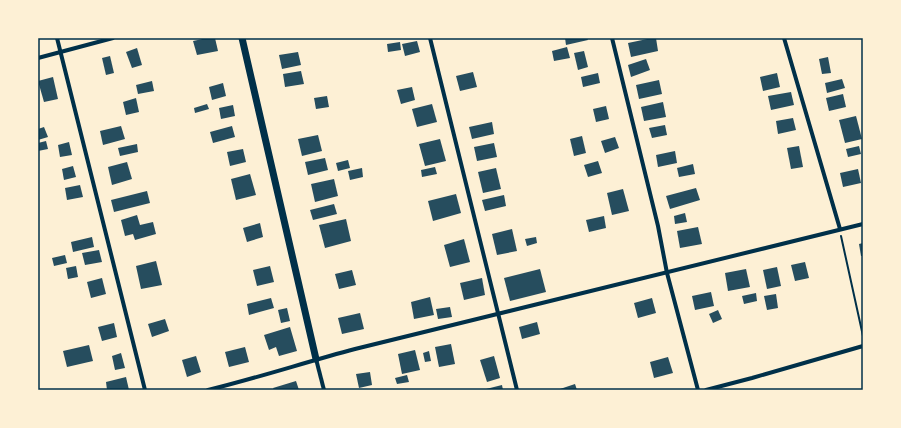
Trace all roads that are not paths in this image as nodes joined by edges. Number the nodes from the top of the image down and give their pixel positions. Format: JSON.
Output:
{"nodes":[{"id":1,"x":57,"y":38,"type":"edge"},
{"id":2,"x":113,"y":38,"type":"edge"},
{"id":3,"x":242,"y":38,"type":"edge"},
{"id":4,"x":430,"y":38,"type":"edge"},
{"id":5,"x":612,"y":38,"type":"edge"},
{"id":6,"x":784,"y":38,"type":"edge"},
{"id":7,"x":60,"y":52,"type":"junction"},
{"id":8,"x":38,"y":58,"type":"edge"},
{"id":9,"x":863,"y":224,"type":"edge"},
{"id":10,"x":840,"y":229,"type":"junction"},
{"id":11,"x":667,"y":273,"type":"junction"},
{"id":12,"x":498,"y":314,"type":"junction"},
{"id":13,"x":863,"y":346,"type":"edge"},
{"id":14,"x":316,"y":359,"type":"junction"},
{"id":15,"x":145,"y":390,"type":"edge"},
{"id":16,"x":208,"y":390,"type":"edge"},
{"id":17,"x":324,"y":390,"type":"edge"},
{"id":18,"x":517,"y":390,"type":"edge"},
{"id":19,"x":698,"y":390,"type":"edge"},
{"id":20,"x":706,"y":390,"type":"edge"}],
"edges":[{"from":1,"to":7,"type":"street"},
{"from":2,"to":7,"type":"street"},
{"from":3,"to":14,"type":"street"},
{"from":4,"to":12,"type":"street"},
{"from":5,"to":11,"type":"street"},
{"from":6,"to":10,"type":"street"},
{"from":7,"to":8,"type":"street"},
{"from":7,"to":15,"type":"street"},
{"from":9,"to":10,"type":"street"},
{"from":10,"to":11,"type":"street"},
{"from":11,"to":12,"type":"street"},
{"from":11,"to":19,"type":"street"},
{"from":12,"to":14,"type":"street"},
{"from":12,"to":18,"type":"street"},
{"from":13,"to":20,"type":"street"},
{"from":14,"to":16,"type":"street"},
{"from":14,"to":17,"type":"street"}]}
